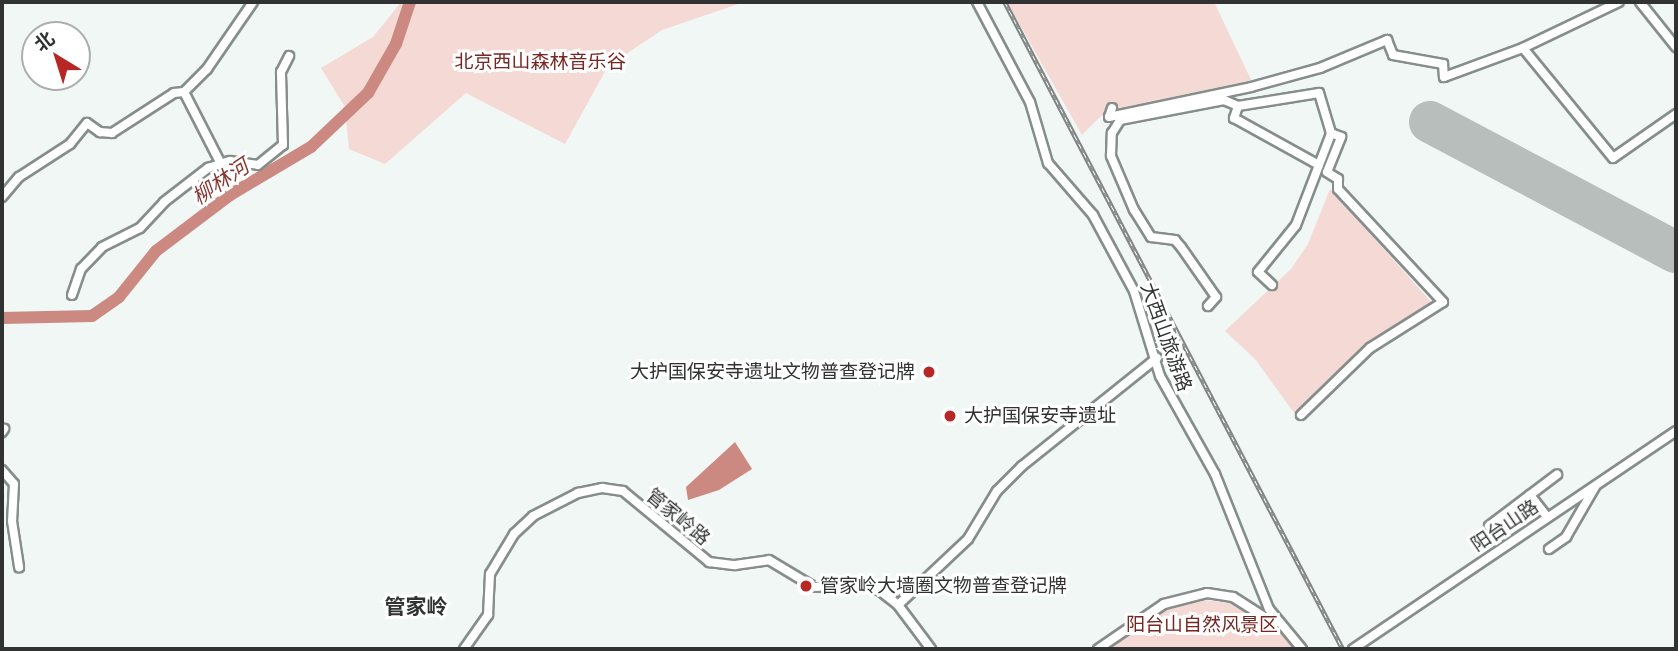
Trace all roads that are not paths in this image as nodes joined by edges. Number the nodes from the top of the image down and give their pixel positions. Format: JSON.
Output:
{"nodes":[{"id":1,"x":253,"y":2,"type":"edge"},
{"id":2,"x":977,"y":2,"type":"edge"},
{"id":3,"x":1619,"y":2,"type":"edge"},
{"id":4,"x":1640,"y":2,"type":"edge"},
{"id":5,"x":1676,"y":47,"type":"edge"},
{"id":6,"x":1523,"y":48,"type":"junction"},
{"id":7,"x":289,"y":56,"type":"dead end"},
{"id":8,"x":184,"y":92,"type":"junction"},
{"id":9,"x":1238,"y":106,"type":"junction"},
{"id":10,"x":1112,"y":108,"type":"dead end"},
{"id":11,"x":1676,"y":114,"type":"edge"},
{"id":12,"x":1331,"y":133,"type":"junction"},
{"id":13,"x":221,"y":164,"type":"junction"},
{"id":14,"x":1319,"y":165,"type":"junction"},
{"id":15,"x":2,"y":197,"type":"edge"},
{"id":16,"x":1272,"y":285,"type":"dead end"},
{"id":17,"x":72,"y":295,"type":"dead end"},
{"id":18,"x":1208,"y":306,"type":"dead end"},
{"id":19,"x":1157,"y":358,"type":"junction"},
{"id":20,"x":1301,"y":415,"type":"dead end"},
{"id":21,"x":1676,"y":431,"type":"edge"},
{"id":22,"x":2,"y":470,"type":"edge"},
{"id":23,"x":1557,"y":475,"type":"dead end"},
{"id":24,"x":1597,"y":484,"type":"junction"},
{"id":25,"x":1530,"y":495,"type":"junction"},
{"id":26,"x":1547,"y":517,"type":"junction"},
{"id":27,"x":1489,"y":526,"type":"dead end"},
{"id":28,"x":1549,"y":550,"type":"dead end"},
{"id":29,"x":19,"y":567,"type":"dead end"},
{"id":30,"x":1261,"y":590,"type":"junction"},
{"id":31,"x":1244,"y":602,"type":"junction"},
{"id":32,"x":898,"y":605,"type":"junction"},
{"id":33,"x":1281,"y":628,"type":"junction"},
{"id":34,"x":464,"y":649,"type":"edge"},
{"id":35,"x":931,"y":649,"type":"edge"},
{"id":36,"x":1098,"y":649,"type":"edge"},
{"id":37,"x":1302,"y":649,"type":"edge"},
{"id":38,"x":1353,"y":649,"type":"edge"}],
"edges":[{"from":1,"to":8,"type":"street"},
{"from":2,"to":19,"type":"street","name":"大西山旅游路"},
{"from":3,"to":6,"type":"street"},
{"from":4,"to":5,"type":"street"},
{"from":6,"to":10,"type":"street"},
{"from":6,"to":11,"type":"street"},
{"from":7,"to":13,"type":"street"},
{"from":8,"to":13,"type":"street"},
{"from":8,"to":15,"type":"street"},
{"from":9,"to":12,"type":"street"},
{"from":9,"to":14,"type":"street"},
{"from":9,"to":18,"type":"street"},
{"from":12,"to":14,"type":"street"},
{"from":12,"to":20,"type":"street"},
{"from":13,"to":17,"type":"street"},
{"from":14,"to":16,"type":"street"},
{"from":19,"to":30,"type":"street","name":"大西山旅游路"},
{"from":19,"to":32,"type":"street"},
{"from":21,"to":24,"type":"street","name":"阳台山路"},
{"from":22,"to":29,"type":"street"},
{"from":23,"to":25,"type":"street"},
{"from":24,"to":26,"type":"street","name":"阳台山路"},
{"from":24,"to":28,"type":"street"},
{"from":25,"to":26,"type":"street"},
{"from":25,"to":27,"type":"street"},
{"from":26,"to":38,"type":"street","name":"阳台山路"},
{"from":30,"to":31,"type":"street"},
{"from":30,"to":33,"type":"street","name":"大西山旅游路"},
{"from":31,"to":33,"type":"street"},
{"from":31,"to":36,"type":"street"},
{"from":32,"to":34,"type":"street","name":"管家岭路"},
{"from":32,"to":35,"type":"street","name":"管家岭路"},
{"from":33,"to":37,"type":"street","name":"大西山旅游路"}]}
